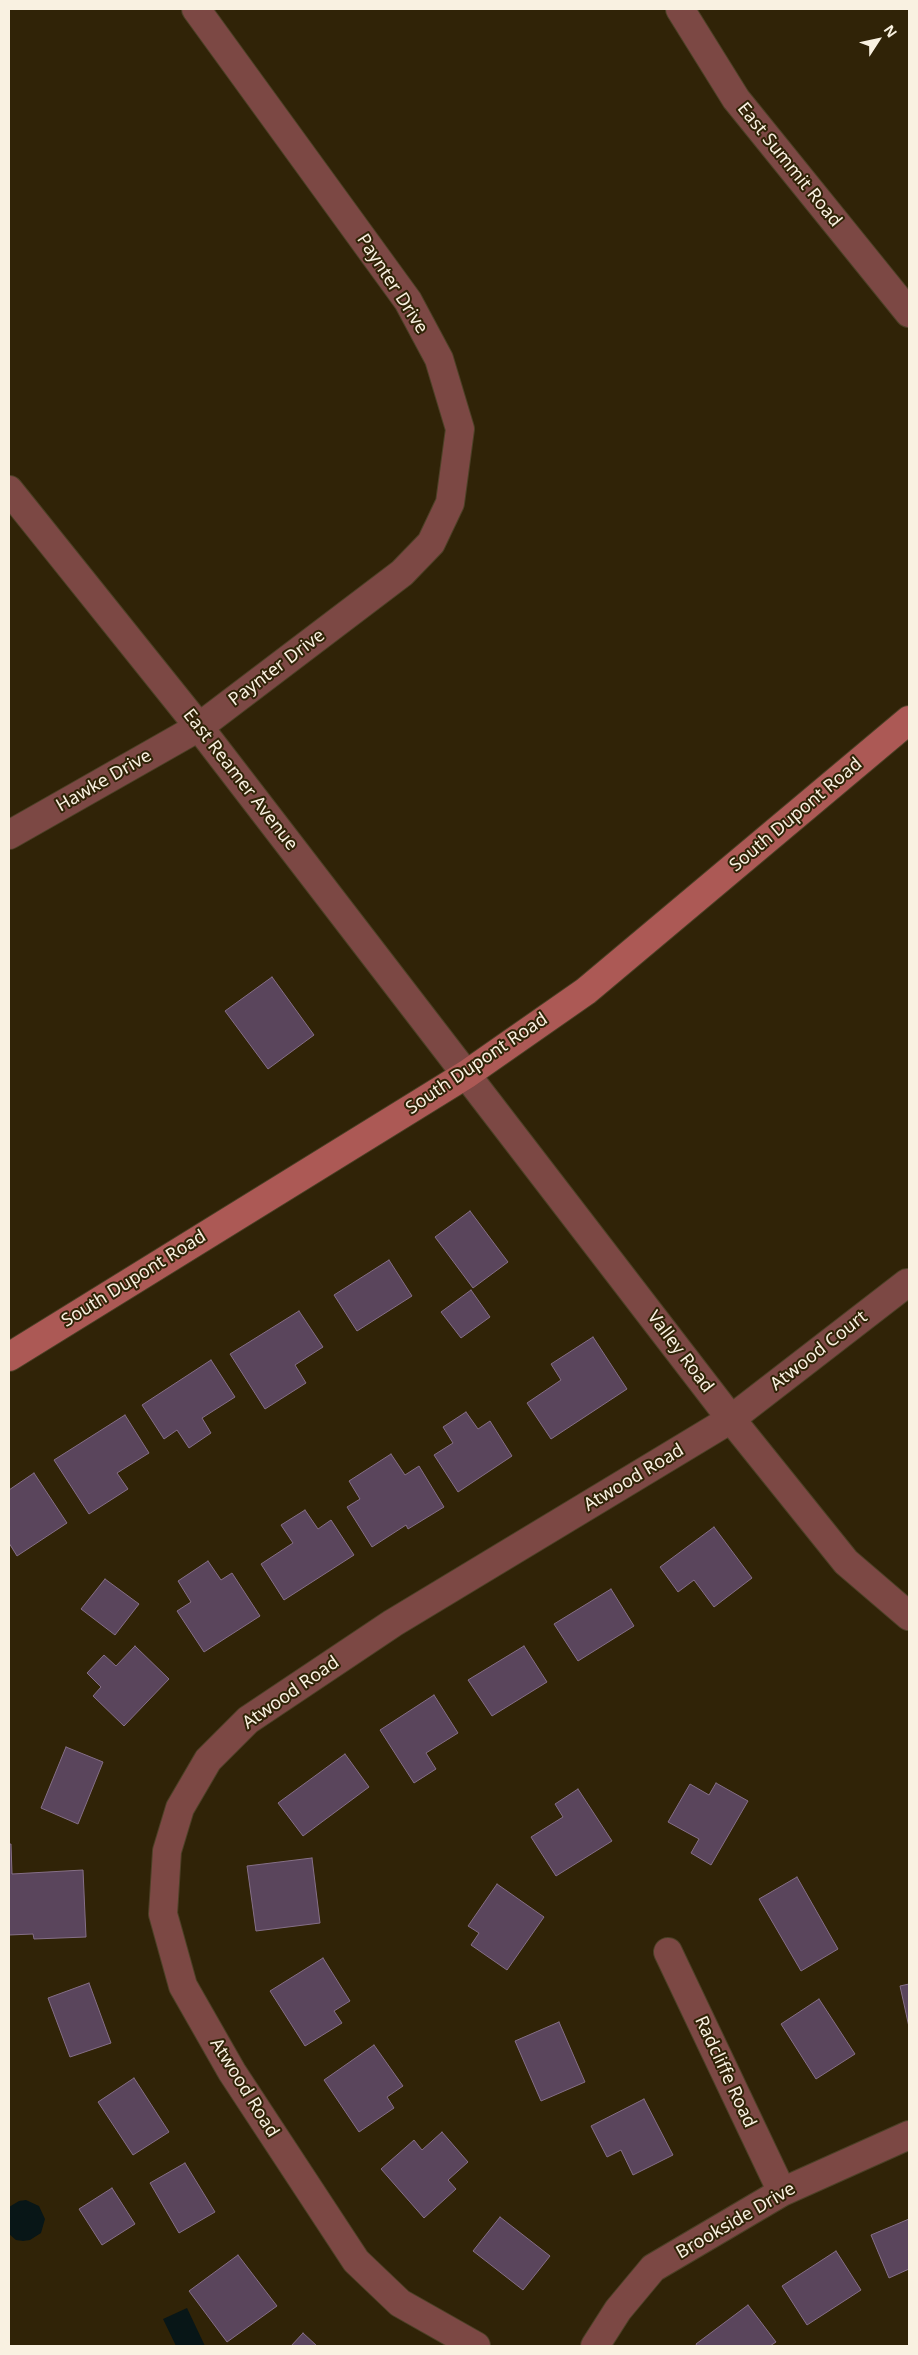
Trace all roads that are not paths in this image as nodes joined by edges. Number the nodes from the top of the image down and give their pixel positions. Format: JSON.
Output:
{"nodes":[{"id":1,"x":196,"y":9,"type":"edge"},
{"id":2,"x":680,"y":9,"type":"edge"},
{"id":3,"x":909,"y":313,"type":"edge"},
{"id":4,"x":9,"y":490,"type":"edge"},
{"id":5,"x":909,"y":720,"type":"edge"},
{"id":6,"x":199,"y":727,"type":"junction"},
{"id":7,"x":9,"y":835,"type":"edge"},
{"id":8,"x":467,"y":1074,"type":"junction"},
{"id":9,"x":907,"y":1283,"type":"dead end"},
{"id":10,"x":9,"y":1357,"type":"edge"},
{"id":11,"x":731,"y":1419,"type":"junction"},
{"id":12,"x":909,"y":1616,"type":"edge"},
{"id":13,"x":668,"y":1952,"type":"dead end"},
{"id":14,"x":909,"y":2135,"type":"edge"},
{"id":15,"x":782,"y":2192,"type":"junction"},
{"id":16,"x":476,"y":2346,"type":"edge"},
{"id":17,"x":595,"y":2346,"type":"edge"}],
"edges":[{"from":1,"to":6,"type":"street","name":"Paynter Drive"},
{"from":2,"to":3,"type":"street","name":"East Summit Road"},
{"from":4,"to":6,"type":"street","name":"East Reamer Avenue"},
{"from":5,"to":8,"type":"street","name":"South Dupont Road"},
{"from":6,"to":7,"type":"street","name":"Hawke Drive"},
{"from":6,"to":8,"type":"street","name":"East Reamer Avenue"},
{"from":8,"to":10,"type":"street","name":"South Dupont Road"},
{"from":8,"to":11,"type":"street","name":"Valley Road"},
{"from":9,"to":11,"type":"street","name":"Atwood Court"},
{"from":11,"to":12,"type":"street","name":"Valley Road"},
{"from":11,"to":16,"type":"street","name":"Atwood Road"},
{"from":13,"to":15,"type":"street","name":"Radcliffe Road"},
{"from":14,"to":15,"type":"street","name":"Brookside Drive"},
{"from":15,"to":17,"type":"street","name":"Brookside Drive"}]}
